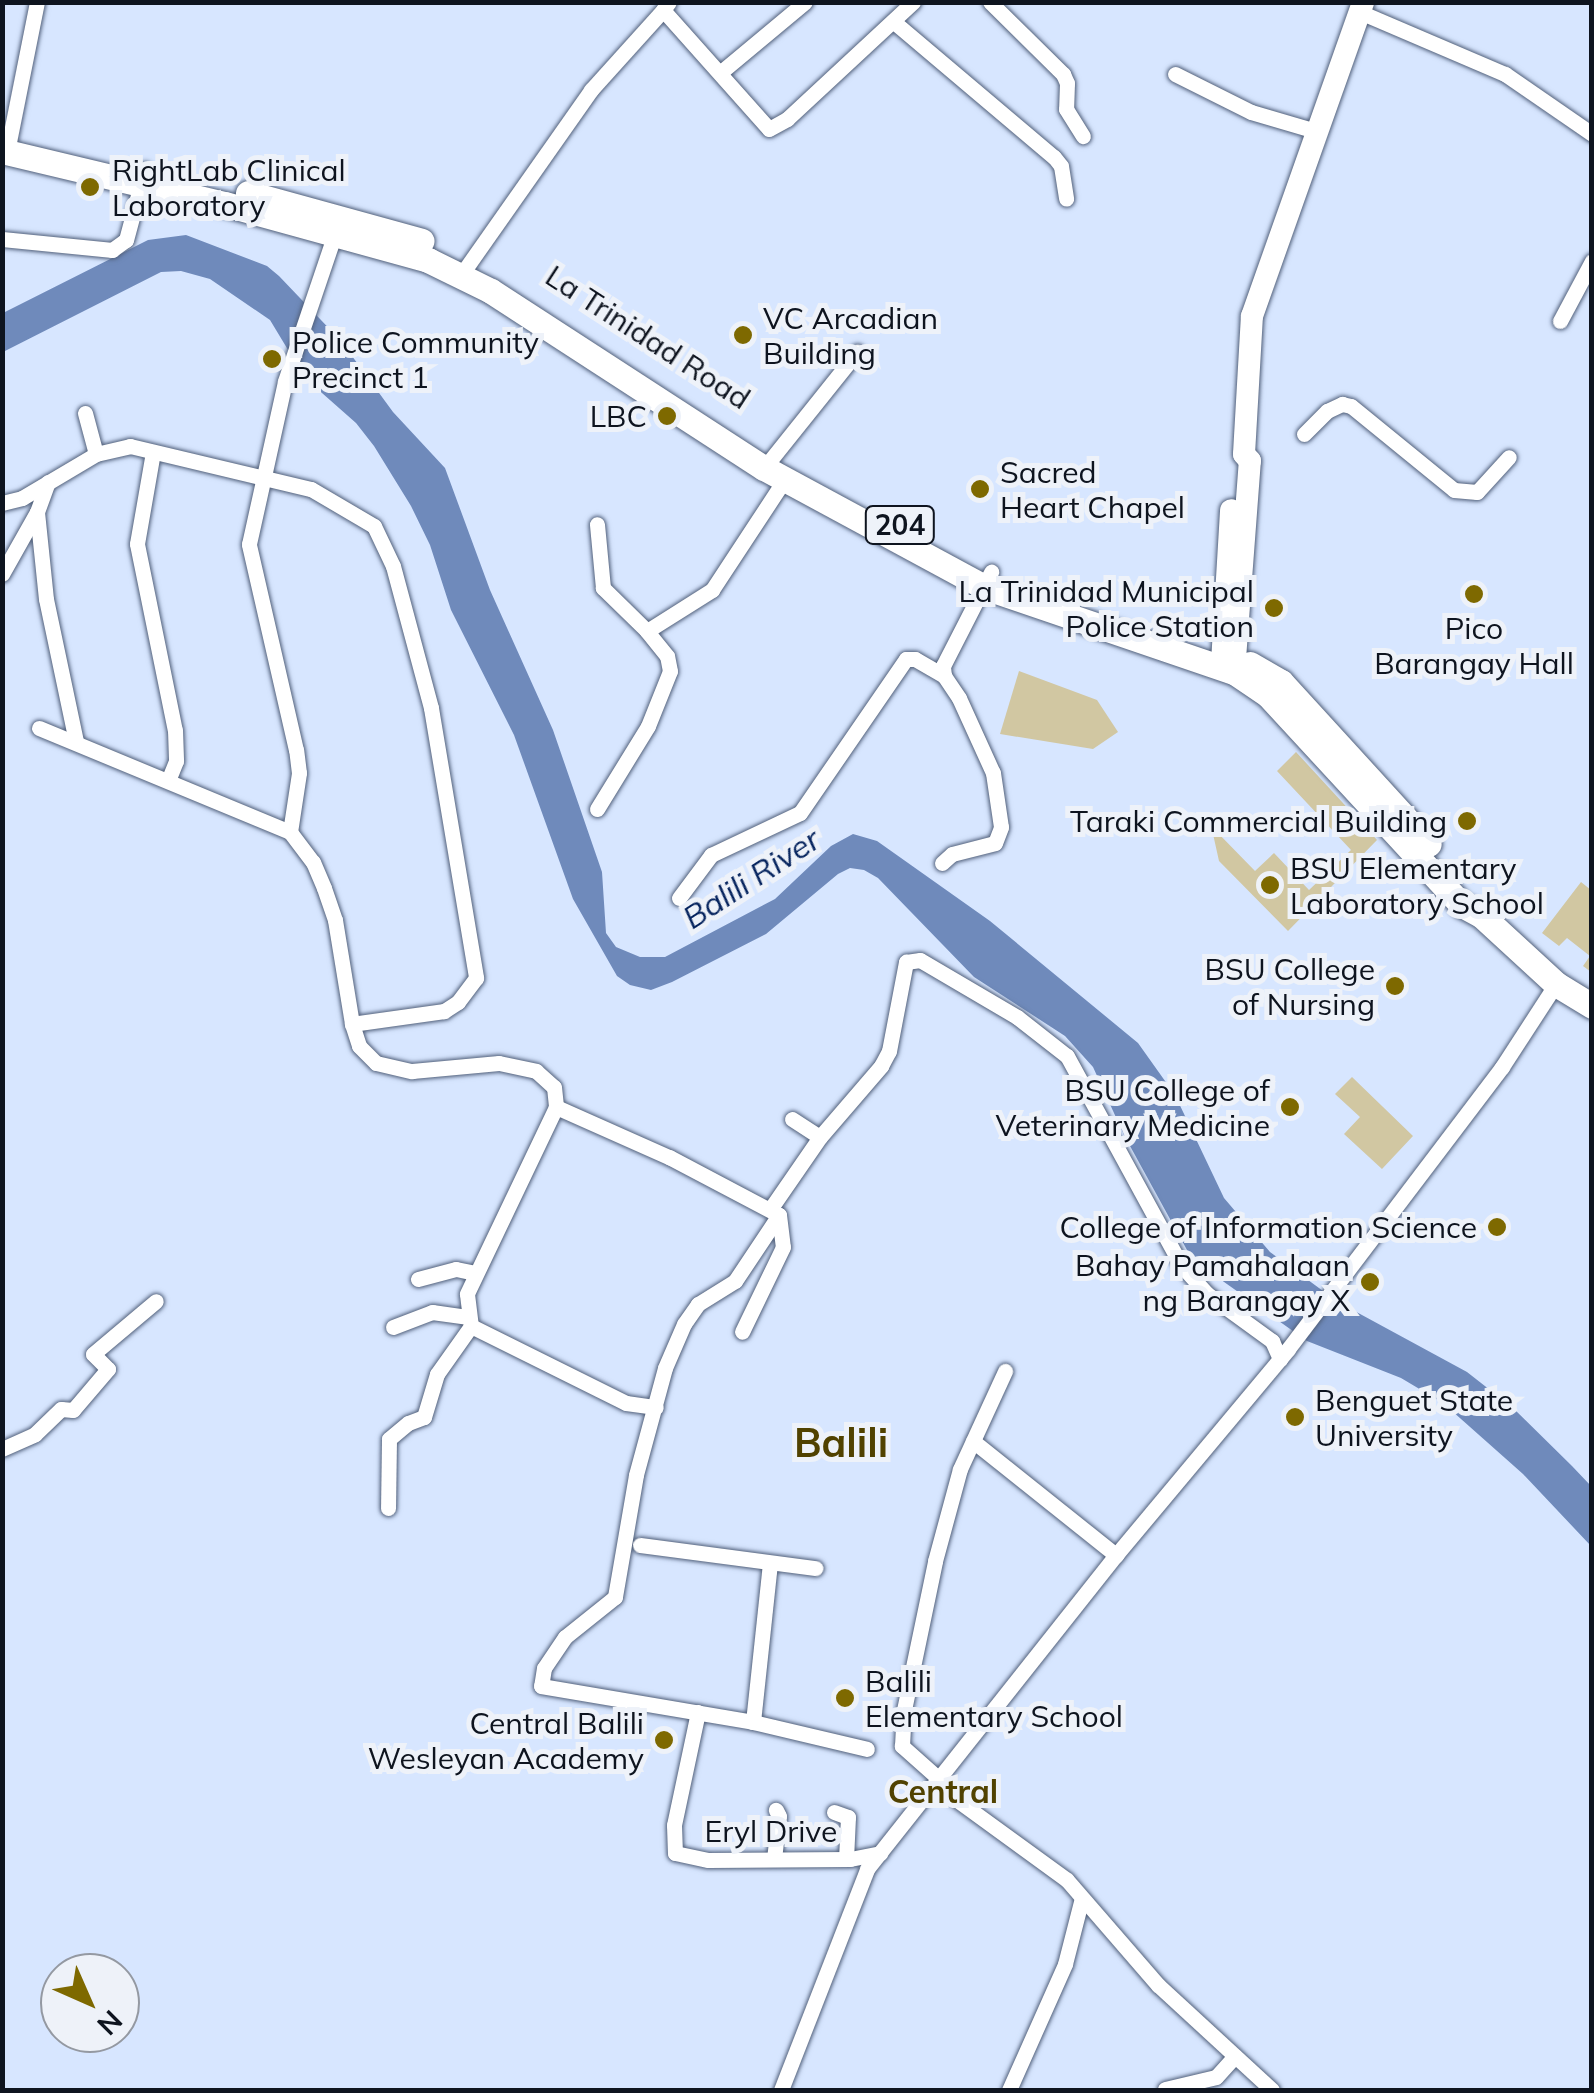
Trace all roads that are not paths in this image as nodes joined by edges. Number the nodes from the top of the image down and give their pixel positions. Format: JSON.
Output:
{"nodes":[{"id":1,"x":37,"y":2,"type":"edge"},
{"id":2,"x":805,"y":2,"type":"edge"},
{"id":3,"x":914,"y":2,"type":"edge"},
{"id":4,"x":990,"y":2,"type":"edge"},
{"id":5,"x":666,"y":6,"type":"edge"},
{"id":6,"x":1362,"y":7,"type":"edge"},
{"id":7,"x":894,"y":22,"type":"junction"},
{"id":8,"x":722,"y":72,"type":"junction"},
{"id":9,"x":1174,"y":74,"type":"dead end"},
{"id":10,"x":1319,"y":132,"type":"junction"},
{"id":11,"x":1592,"y":134,"type":"edge"},
{"id":12,"x":1083,"y":136,"type":"dead end"},
{"id":13,"x":6,"y":143,"type":"edge"},
{"id":14,"x":144,"y":177,"type":"junction"},
{"id":15,"x":1066,"y":199,"type":"dead end"},
{"id":16,"x":337,"y":225,"type":"junction"},
{"id":17,"x":2,"y":239,"type":"edge"},
{"id":18,"x":1592,"y":261,"type":"edge"},
{"id":19,"x":464,"y":268,"type":"junction"},
{"id":20,"x":1576,"y":291,"type":"junction"},
{"id":21,"x":1592,"y":300,"type":"edge"},
{"id":22,"x":1560,"y":320,"type":"dead end"},
{"id":23,"x":858,"y":352,"type":"dead end"},
{"id":24,"x":85,"y":414,"type":"dead end"},
{"id":25,"x":1304,"y":434,"type":"dead end"},
{"id":26,"x":153,"y":452,"type":"junction"},
{"id":27,"x":96,"y":454,"type":"junction"},
{"id":28,"x":1509,"y":457,"type":"dead end"},
{"id":29,"x":774,"y":468,"type":"junction"},
{"id":30,"x":263,"y":475,"type":"junction"},
{"id":31,"x":48,"y":482,"type":"junction"},
{"id":32,"x":2,"y":503,"type":"edge"},
{"id":33,"x":37,"y":512,"type":"junction"},
{"id":34,"x":597,"y":524,"type":"dead end"},
{"id":35,"x":2,"y":574,"type":"edge"},
{"id":36,"x":988,"y":580,"type":"junction"},
{"id":37,"x":647,"y":631,"type":"junction"},
{"id":38,"x":1229,"y":663,"type":"junction"},
{"id":39,"x":944,"y":676,"type":"junction"},
{"id":40,"x":39,"y":728,"type":"dead end"},
{"id":41,"x":76,"y":741,"type":"junction"},
{"id":42,"x":169,"y":778,"type":"junction"},
{"id":43,"x":597,"y":810,"type":"dead end"},
{"id":44,"x":290,"y":832,"type":"junction"},
{"id":45,"x":942,"y":863,"type":"dead end"},
{"id":46,"x":679,"y":898,"type":"dead end"},
{"id":47,"x":486,"y":914,"type":"dead end"},
{"id":48,"x":469,"y":917,"type":"junction"},
{"id":49,"x":1556,"y":984,"type":"junction"},
{"id":50,"x":1592,"y":1006,"type":"edge"},
{"id":51,"x":352,"y":1024,"type":"junction"},
{"id":52,"x":556,"y":1107,"type":"junction"},
{"id":53,"x":792,"y":1120,"type":"dead end"},
{"id":54,"x":820,"y":1137,"type":"junction"},
{"id":55,"x":775,"y":1212,"type":"junction"},
{"id":56,"x":475,"y":1273,"type":"junction"},
{"id":57,"x":418,"y":1279,"type":"dead end"},
{"id":58,"x":156,"y":1301,"type":"dead end"},
{"id":59,"x":470,"y":1321,"type":"junction"},
{"id":60,"x":393,"y":1327,"type":"dead end"},
{"id":61,"x":742,"y":1332,"type":"dead end"},
{"id":62,"x":1284,"y":1354,"type":"junction"},
{"id":63,"x":1005,"y":1371,"type":"dead end"},
{"id":64,"x":656,"y":1407,"type":"junction"},
{"id":65,"x":973,"y":1441,"type":"junction"},
{"id":66,"x":2,"y":1449,"type":"edge"},
{"id":67,"x":388,"y":1508,"type":"dead end"},
{"id":68,"x":640,"y":1544,"type":"dead end"},
{"id":69,"x":1116,"y":1555,"type":"junction"},
{"id":70,"x":770,"y":1563,"type":"junction"},
{"id":71,"x":815,"y":1568,"type":"dead end"},
{"id":72,"x":698,"y":1712,"type":"junction"},
{"id":73,"x":753,"y":1722,"type":"junction"},
{"id":74,"x":868,"y":1749,"type":"dead end"},
{"id":75,"x":937,"y":1781,"type":"junction"},
{"id":76,"x":776,"y":1810,"type":"dead end"},
{"id":77,"x":834,"y":1812,"type":"dead end"},
{"id":78,"x":880,"y":1853,"type":"junction"},
{"id":79,"x":774,"y":1859,"type":"junction"},
{"id":80,"x":846,"y":1859,"type":"junction"},
{"id":81,"x":1082,"y":1898,"type":"junction"},
{"id":82,"x":1236,"y":2056,"type":"junction"},
{"id":83,"x":1166,"y":2089,"type":"edge"},
{"id":84,"x":781,"y":2090,"type":"edge"},
{"id":85,"x":1009,"y":2090,"type":"edge"},
{"id":86,"x":1272,"y":2090,"type":"edge"}],
"edges":[{"from":1,"to":13,"type":"street"},
{"from":2,"to":8,"type":"street"},
{"from":3,"to":7,"type":"street"},
{"from":4,"to":12,"type":"street"},
{"from":5,"to":8,"type":"street"},
{"from":5,"to":19,"type":"street"},
{"from":6,"to":10,"type":"main road"},
{"from":6,"to":11,"type":"street"},
{"from":7,"to":8,"type":"street"},
{"from":7,"to":15,"type":"street"},
{"from":9,"to":10,"type":"street"},
{"from":10,"to":38,"type":"main road"},
{"from":13,"to":14,"type":"highway","name":"La Trinidad Road","number":"204"},
{"from":14,"to":16,"type":"highway","name":"La Trinidad Road","number":"204"},
{"from":14,"to":17,"type":"street"},
{"from":16,"to":19,"type":"highway","name":"La Trinidad Road","number":"204"},
{"from":16,"to":30,"type":"street"},
{"from":18,"to":20,"type":"street"},
{"from":19,"to":29,"type":"highway","name":"La Trinidad Road","number":"204"},
{"from":20,"to":21,"type":"street"},
{"from":20,"to":22,"type":"street"},
{"from":23,"to":29,"type":"street"},
{"from":24,"to":27,"type":"street"},
{"from":25,"to":28,"type":"street"},
{"from":26,"to":27,"type":"street"},
{"from":26,"to":30,"type":"street"},
{"from":26,"to":42,"type":"street"},
{"from":27,"to":31,"type":"street"},
{"from":29,"to":36,"type":"highway","name":"La Trinidad Road","number":"204"},
{"from":29,"to":37,"type":"street"},
{"from":30,"to":44,"type":"street"},
{"from":30,"to":48,"type":"street"},
{"from":31,"to":32,"type":"street"},
{"from":31,"to":33,"type":"street"},
{"from":33,"to":35,"type":"street"},
{"from":33,"to":41,"type":"street"},
{"from":34,"to":37,"type":"street"},
{"from":36,"to":38,"type":"highway","name":"La Trinidad Road","number":"204"},
{"from":36,"to":39,"type":"street"},
{"from":37,"to":43,"type":"street"},
{"from":38,"to":49,"type":"highway","number":"204"},
{"from":39,"to":45,"type":"street"},
{"from":39,"to":46,"type":"street"},
{"from":40,"to":41,"type":"street"},
{"from":41,"to":42,"type":"street"},
{"from":42,"to":44,"type":"street"},
{"from":44,"to":51,"type":"street"},
{"from":47,"to":48,"type":"street"},
{"from":48,"to":51,"type":"street"},
{"from":49,"to":50,"type":"highway","number":"204"},
{"from":49,"to":62,"type":"street"},
{"from":51,"to":52,"type":"street"},
{"from":52,"to":55,"type":"street"},
{"from":52,"to":56,"type":"street"},
{"from":53,"to":54,"type":"street"},
{"from":54,"to":55,"type":"street"},
{"from":54,"to":62,"type":"street"},
{"from":55,"to":61,"type":"street"},
{"from":55,"to":64,"type":"street"},
{"from":56,"to":57,"type":"street"},
{"from":56,"to":59,"type":"street"},
{"from":58,"to":66,"type":"street"},
{"from":59,"to":60,"type":"street"},
{"from":59,"to":64,"type":"street"},
{"from":59,"to":67,"type":"street"},
{"from":62,"to":69,"type":"street"},
{"from":63,"to":65,"type":"street"},
{"from":64,"to":72,"type":"street"},
{"from":65,"to":69,"type":"street"},
{"from":65,"to":75,"type":"street"},
{"from":68,"to":70,"type":"street"},
{"from":69,"to":75,"type":"street"},
{"from":70,"to":71,"type":"street"},
{"from":70,"to":73,"type":"street"},
{"from":72,"to":73,"type":"street"},
{"from":72,"to":79,"type":"street","name":"Eryl Drive"},
{"from":73,"to":74,"type":"street"},
{"from":75,"to":78,"type":"street"},
{"from":75,"to":81,"type":"street"},
{"from":76,"to":79,"type":"street"},
{"from":77,"to":80,"type":"street"},
{"from":78,"to":80,"type":"street","name":"Eryl Drive"},
{"from":78,"to":84,"type":"street"},
{"from":79,"to":80,"type":"street","name":"Eryl Drive"},
{"from":81,"to":82,"type":"street"},
{"from":81,"to":85,"type":"street"},
{"from":82,"to":83,"type":"street"},
{"from":82,"to":86,"type":"street"}]}
